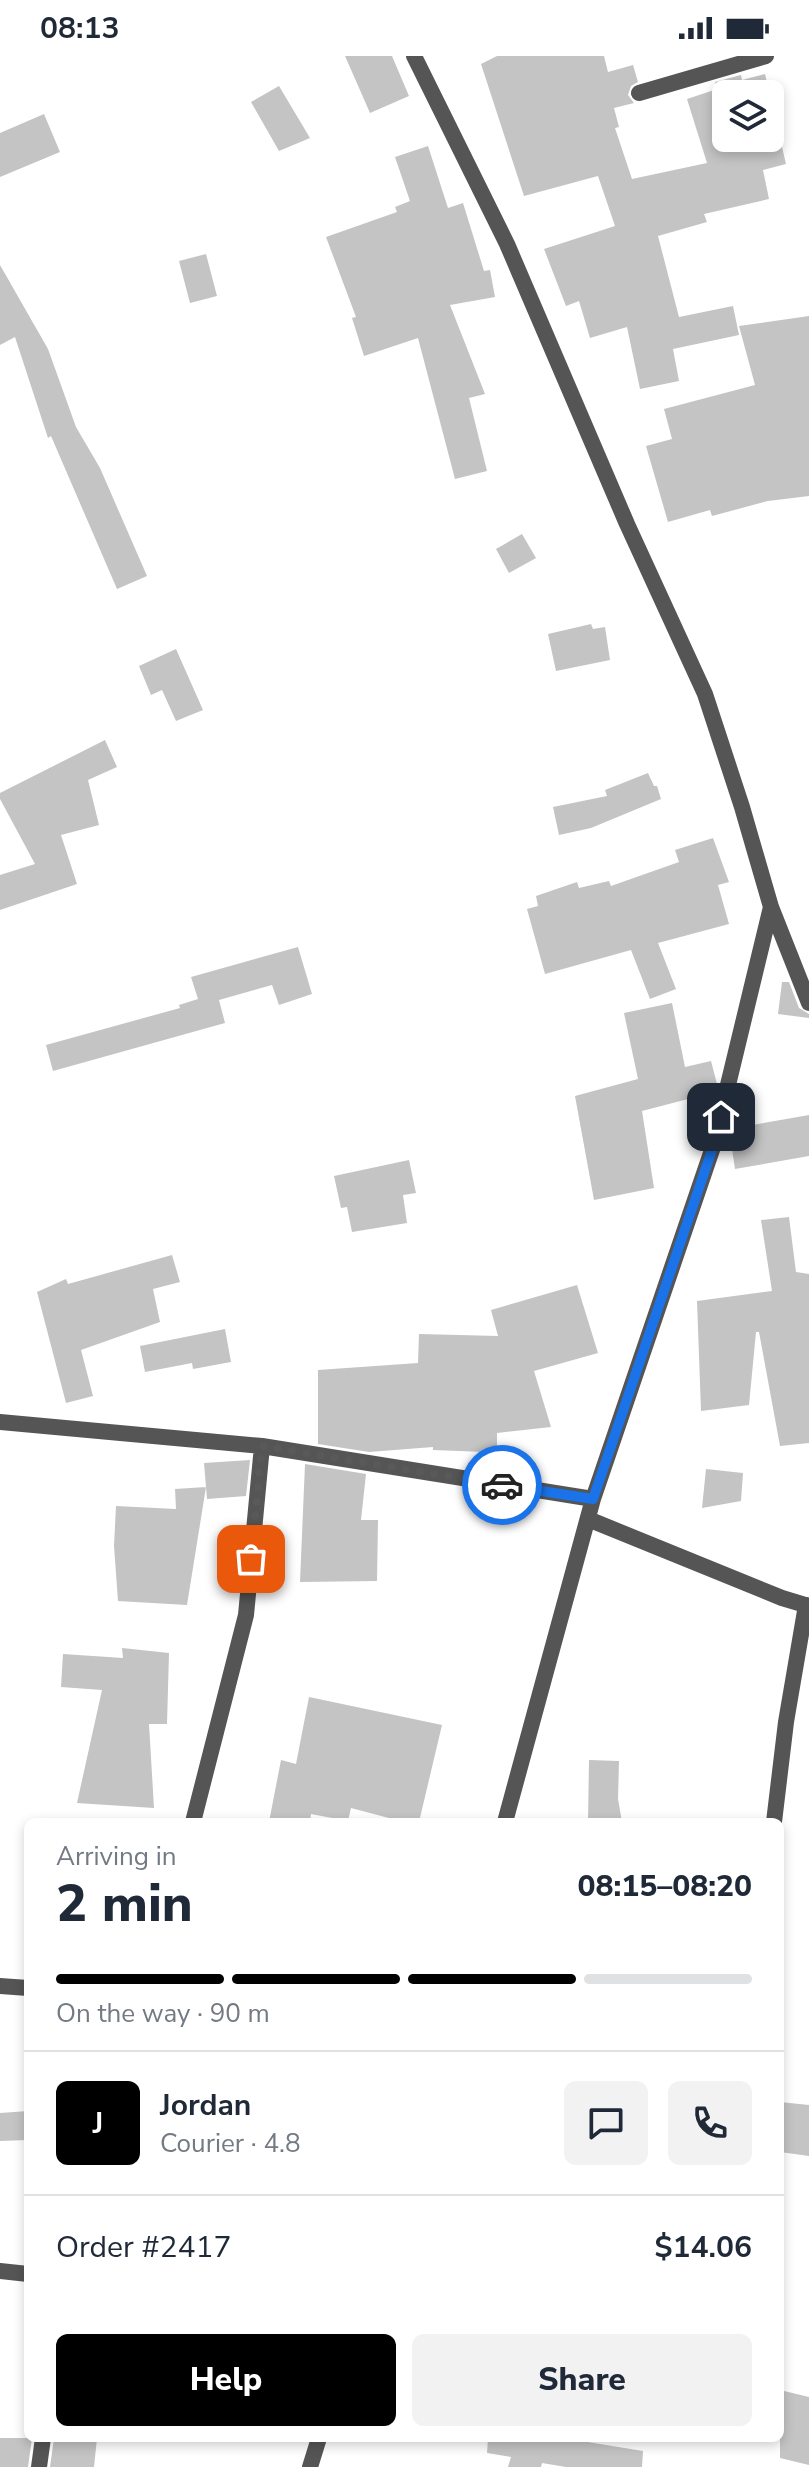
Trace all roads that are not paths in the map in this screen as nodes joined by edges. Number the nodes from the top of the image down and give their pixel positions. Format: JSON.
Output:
{"nodes":[{"id":1,"x":414,"y":56,"type":"edge"},
{"id":2,"x":766,"y":56,"type":"edge"},
{"id":3,"x":639,"y":93,"type":"dead end"},
{"id":4,"x":771,"y":907,"type":"junction"},
{"id":5,"x":802,"y":968,"type":"edge"},
{"id":6,"x":809,"y":1003,"type":"edge"},
{"id":7,"x":0,"y":1422,"type":"edge"},
{"id":8,"x":262,"y":1446,"type":"junction"},
{"id":9,"x":593,"y":1499,"type":"junction"},
{"id":10,"x":588,"y":1519,"type":"junction"},
{"id":11,"x":807,"y":1605,"type":"edge"},
{"id":12,"x":194,"y":1818,"type":"edge"},
{"id":13,"x":506,"y":1818,"type":"edge"},
{"id":14,"x":774,"y":1818,"type":"edge"},
{"id":15,"x":0,"y":1986,"type":"edge"},
{"id":16,"x":24,"y":1988,"type":"edge"},
{"id":17,"x":0,"y":2271,"type":"edge"},
{"id":18,"x":24,"y":2274,"type":"edge"},
{"id":19,"x":42,"y":2442,"type":"edge"},
{"id":20,"x":318,"y":2442,"type":"edge"},
{"id":21,"x":39,"y":2467,"type":"edge"},
{"id":22,"x":310,"y":2467,"type":"edge"}],
"edges":[{"from":1,"to":4,"type":"street"},
{"from":2,"to":3,"type":"street"},
{"from":4,"to":5,"type":"street"},
{"from":4,"to":9,"type":"street"},
{"from":5,"to":6,"type":"street"},
{"from":7,"to":8,"type":"street"},
{"from":8,"to":9,"type":"street"},
{"from":8,"to":12,"type":"street"},
{"from":9,"to":10,"type":"street"},
{"from":10,"to":11,"type":"street"},
{"from":10,"to":13,"type":"street"},
{"from":11,"to":14,"type":"street"},
{"from":15,"to":16,"type":"street"},
{"from":17,"to":18,"type":"street"},
{"from":19,"to":21,"type":"street"},
{"from":20,"to":22,"type":"street"}]}
